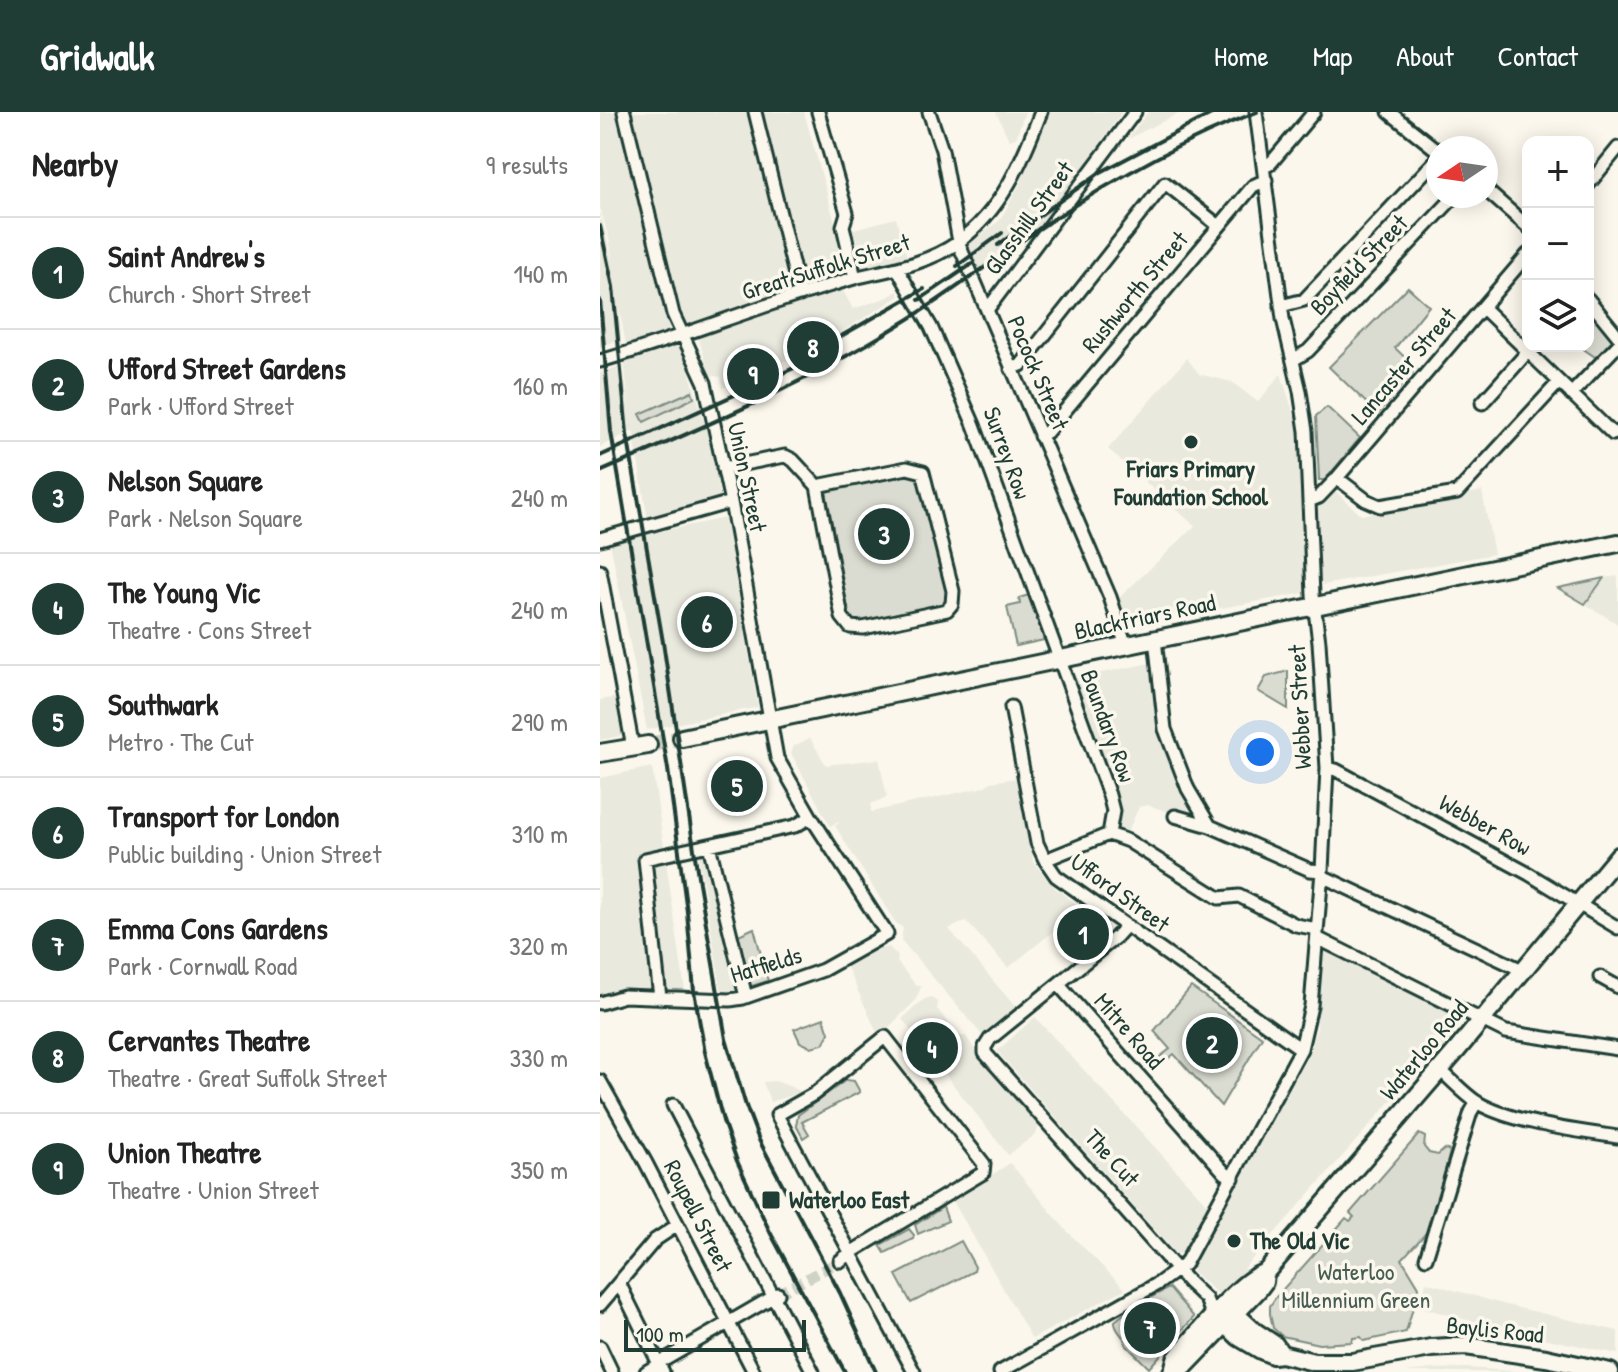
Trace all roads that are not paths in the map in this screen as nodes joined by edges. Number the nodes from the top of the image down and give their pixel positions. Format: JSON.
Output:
{"nodes":[{"id":1,"x":624,"y":112,"type":"edge"},
{"id":2,"x":755,"y":112,"type":"edge"},
{"id":3,"x":818,"y":112,"type":"edge"},
{"id":4,"x":929,"y":112,"type":"edge"},
{"id":5,"x":1041,"y":112,"type":"edge"},
{"id":6,"x":1135,"y":112,"type":"edge"},
{"id":7,"x":1256,"y":112,"type":"edge"},
{"id":8,"x":1314,"y":112,"type":"edge"},
{"id":9,"x":1389,"y":112,"type":"edge"},
{"id":10,"x":1426,"y":141,"type":"edge"},
{"id":11,"x":1618,"y":148,"type":"edge"},
{"id":12,"x":1264,"y":167,"type":"junction"},
{"id":13,"x":1426,"y":171,"type":"edge"},
{"id":14,"x":1594,"y":178,"type":"edge"},
{"id":15,"x":1266,"y":180,"type":"junction"},
{"id":16,"x":1498,"y":201,"type":"edge"},
{"id":17,"x":1444,"y":208,"type":"edge"},
{"id":18,"x":1522,"y":222,"type":"edge"},
{"id":19,"x":1219,"y":226,"type":"junction"},
{"id":20,"x":958,"y":242,"type":"junction"},
{"id":21,"x":1522,"y":261,"type":"edge"},
{"id":22,"x":898,"y":270,"type":"junction"},
{"id":23,"x":855,"y":278,"type":"junction"},
{"id":24,"x":800,"y":295,"type":"junction"},
{"id":25,"x":1281,"y":306,"type":"junction"},
{"id":26,"x":1594,"y":306,"type":"edge"},
{"id":27,"x":1483,"y":308,"type":"junction"},
{"id":28,"x":987,"y":310,"type":"junction"},
{"id":29,"x":683,"y":335,"type":"junction"},
{"id":30,"x":1618,"y":336,"type":"edge"},
{"id":31,"x":1522,"y":342,"type":"edge"},
{"id":32,"x":1618,"y":345,"type":"edge"},
{"id":33,"x":1527,"y":352,"type":"edge"},
{"id":34,"x":1533,"y":352,"type":"edge"},
{"id":35,"x":1293,"y":360,"type":"junction"},
{"id":36,"x":600,"y":361,"type":"edge"},
{"id":37,"x":1011,"y":369,"type":"junction"},
{"id":38,"x":1559,"y":382,"type":"junction"},
{"id":39,"x":1571,"y":394,"type":"junction"},
{"id":40,"x":1482,"y":403,"type":"dead end"},
{"id":41,"x":1618,"y":432,"type":"edge"},
{"id":42,"x":1040,"y":436,"type":"junction"},
{"id":43,"x":723,"y":468,"type":"junction"},
{"id":44,"x":1337,"y":478,"type":"junction"},
{"id":45,"x":817,"y":486,"type":"junction"},
{"id":46,"x":1309,"y":501,"type":"junction"},
{"id":47,"x":731,"y":502,"type":"junction"},
{"id":48,"x":600,"y":539,"type":"edge"},
{"id":49,"x":1618,"y":543,"type":"edge"},
{"id":50,"x":600,"y":571,"type":"edge"},
{"id":51,"x":1314,"y":606,"type":"junction"},
{"id":52,"x":1155,"y":639,"type":"junction"},
{"id":53,"x":1126,"y":646,"type":"junction"},
{"id":54,"x":1061,"y":659,"type":"junction"},
{"id":55,"x":1011,"y":707,"type":"dead end"},
{"id":56,"x":770,"y":719,"type":"junction"},
{"id":57,"x":682,"y":738,"type":"tunnel mouth"},
{"id":58,"x":640,"y":746,"type":"joint"},
{"id":59,"x":600,"y":753,"type":"edge"},
{"id":60,"x":1327,"y":768,"type":"junction"},
{"id":61,"x":1175,"y":816,"type":"dead end"},
{"id":62,"x":811,"y":817,"type":"junction"},
{"id":63,"x":1210,"y":826,"type":"junction"},
{"id":64,"x":1109,"y":834,"type":"junction"},
{"id":65,"x":709,"y":845,"type":"junction"},
{"id":66,"x":1618,"y":856,"type":"edge"},
{"id":67,"x":1045,"y":860,"type":"junction"},
{"id":68,"x":1322,"y":874,"type":"junction"},
{"id":69,"x":1576,"y":904,"type":"junction"},
{"id":70,"x":1126,"y":926,"type":"junction"},
{"id":71,"x":1618,"y":928,"type":"edge"},
{"id":72,"x":1317,"y":934,"type":"junction"},
{"id":73,"x":1522,"y":970,"type":"junction"},
{"id":74,"x":1600,"y":977,"type":"dead end"},
{"id":75,"x":1058,"y":984,"type":"junction"},
{"id":76,"x":1618,"y":987,"type":"edge"},
{"id":77,"x":746,"y":997,"type":"junction"},
{"id":78,"x":660,"y":998,"type":"junction"},
{"id":79,"x":600,"y":1003,"type":"edge"},
{"id":80,"x":1481,"y":1020,"type":"junction"},
{"id":81,"x":1301,"y":1049,"type":"junction"},
{"id":82,"x":1618,"y":1049,"type":"edge"},
{"id":83,"x":1440,"y":1070,"type":"junction"},
{"id":84,"x":600,"y":1081,"type":"edge"},
{"id":85,"x":1477,"y":1102,"type":"junction"},
{"id":86,"x":673,"y":1105,"type":"dead end"},
{"id":87,"x":1618,"y":1137,"type":"edge"},
{"id":88,"x":1233,"y":1178,"type":"junction"},
{"id":89,"x":676,"y":1226,"type":"junction"},
{"id":90,"x":845,"y":1257,"type":"junction"},
{"id":91,"x":1426,"y":1258,"type":"dead end"},
{"id":92,"x":1177,"y":1270,"type":"junction"},
{"id":93,"x":619,"y":1283,"type":"junction"},
{"id":94,"x":776,"y":1295,"type":"junction"},
{"id":95,"x":600,"y":1305,"type":"edge"},
{"id":96,"x":1225,"y":1314,"type":"junction"},
{"id":97,"x":728,"y":1322,"type":"junction"},
{"id":98,"x":600,"y":1347,"type":"edge"},
{"id":99,"x":663,"y":1365,"type":"edge"},
{"id":100,"x":1313,"y":1367,"type":"edge"},
{"id":101,"x":1341,"y":1368,"type":"edge"},
{"id":102,"x":612,"y":1372,"type":"edge"},
{"id":103,"x":646,"y":1372,"type":"edge"},
{"id":104,"x":754,"y":1372,"type":"edge"},
{"id":105,"x":813,"y":1372,"type":"edge"},
{"id":106,"x":914,"y":1372,"type":"edge"},
{"id":107,"x":1000,"y":1372,"type":"edge"},
{"id":108,"x":1172,"y":1372,"type":"edge"},
{"id":109,"x":1610,"y":1372,"type":"edge"}],
"edges":[{"from":1,"to":29,"type":"street","name":"Union Street"},
{"from":2,"to":24,"type":"street"},
{"from":3,"to":23,"type":"street"},
{"from":4,"to":20,"type":"street","name":"Pocock Street"},
{"from":5,"to":20,"type":"street","name":"Great Suffolk Street"},
{"from":6,"to":28,"type":"street","name":"Glasshill Street"},
{"from":7,"to":12,"type":"street","name":"Webber Street"},
{"from":8,"to":12,"type":"street"},
{"from":9,"to":10,"type":"street"},
{"from":11,"to":14,"type":"street"},
{"from":12,"to":15,"type":"street","name":"Webber Street"},
{"from":13,"to":25,"type":"street"},
{"from":15,"to":19,"type":"street","name":"Rushworth Street"},
{"from":15,"to":25,"type":"street","name":"Webber Street"},
{"from":16,"to":18,"type":"street"},
{"from":17,"to":35,"type":"street","name":"Boyfield Street"},
{"from":19,"to":37,"type":"street"},
{"from":19,"to":42,"type":"street","name":"Rushworth Street"},
{"from":20,"to":22,"type":"street","name":"Great Suffolk Street"},
{"from":20,"to":28,"type":"street","name":"Pocock Street"},
{"from":21,"to":27,"type":"street","name":"Lancaster Street"},
{"from":22,"to":23,"type":"street","name":"Great Suffolk Street"},
{"from":22,"to":54,"type":"street","name":"Surrey Row"},
{"from":23,"to":24,"type":"street","name":"Great Suffolk Street"},
{"from":24,"to":29,"type":"street","name":"Great Suffolk Street"},
{"from":25,"to":35,"type":"street","name":"Webber Street"},
{"from":26,"to":30,"type":"street"},
{"from":27,"to":31,"type":"street"},
{"from":27,"to":44,"type":"street","name":"Lancaster Street"},
{"from":28,"to":37,"type":"street","name":"Pocock Street"},
{"from":29,"to":36,"type":"street","name":"Great Suffolk Street"},
{"from":29,"to":43,"type":"street","name":"Union Street"},
{"from":32,"to":39,"type":"street"},
{"from":33,"to":40,"type":"street"},
{"from":34,"to":38,"type":"street"},
{"from":35,"to":46,"type":"street","name":"Webber Street"},
{"from":37,"to":42,"type":"street","name":"Pocock Street"},
{"from":38,"to":39,"type":"street"},
{"from":38,"to":44,"type":"street"},
{"from":39,"to":41,"type":"street"},
{"from":42,"to":53,"type":"street","name":"Pocock Street"},
{"from":43,"to":45,"type":"street"},
{"from":43,"to":47,"type":"street","name":"Union Street"},
{"from":44,"to":46,"type":"street","name":"Lancaster Street"},
{"from":45,"to":45,"type":"street"},
{"from":46,"to":51,"type":"street","name":"Webber Street"},
{"from":47,"to":48,"type":"street"},
{"from":47,"to":56,"type":"street","name":"Union Street"},
{"from":49,"to":51,"type":"main road","name":"Blackfriars Road"},
{"from":50,"to":58,"type":"street"},
{"from":51,"to":52,"type":"main road","name":"Blackfriars Road"},
{"from":51,"to":60,"type":"street","name":"Webber Street"},
{"from":52,"to":53,"type":"main road","name":"Blackfriars Road"},
{"from":52,"to":63,"type":"street"},
{"from":53,"to":54,"type":"main road","name":"Blackfriars Road"},
{"from":54,"to":56,"type":"main road","name":"Blackfriars Road"},
{"from":54,"to":64,"type":"street","name":"Boundary Row"},
{"from":55,"to":67,"type":"street","name":"Ufford Street"},
{"from":56,"to":57,"type":"main road","name":"Blackfriars Road"},
{"from":56,"to":62,"type":"street"},
{"from":58,"to":59,"type":"main road"},
{"from":60,"to":68,"type":"street","name":"Webber Street"},
{"from":60,"to":69,"type":"street","name":"Webber Row"},
{"from":61,"to":63,"type":"street"},
{"from":62,"to":65,"type":"street"},
{"from":62,"to":77,"type":"street","name":"Hatfields"},
{"from":63,"to":68,"type":"street"},
{"from":64,"to":67,"type":"street"},
{"from":64,"to":72,"type":"street"},
{"from":65,"to":77,"type":"street"},
{"from":65,"to":78,"type":"street"},
{"from":66,"to":69,"type":"main road","name":"Waterloo Road"},
{"from":67,"to":70,"type":"street","name":"Ufford Street"},
{"from":68,"to":72,"type":"street","name":"Webber Street"},
{"from":68,"to":73,"type":"street"},
{"from":69,"to":71,"type":"street","name":"Webber Row"},
{"from":69,"to":73,"type":"main road","name":"Waterloo Road"},
{"from":70,"to":75,"type":"street"},
{"from":70,"to":81,"type":"street","name":"Ufford Street"},
{"from":72,"to":80,"type":"street"},
{"from":72,"to":81,"type":"street","name":"Webber Street"},
{"from":73,"to":80,"type":"main road","name":"Waterloo Road"},
{"from":74,"to":76,"type":"street"},
{"from":75,"to":88,"type":"street","name":"Mitre Road"},
{"from":75,"to":92,"type":"street","name":"The Cut"},
{"from":77,"to":78,"type":"street","name":"Hatfields"},
{"from":78,"to":79,"type":"street","name":"Hatfields"},
{"from":80,"to":82,"type":"street"},
{"from":80,"to":83,"type":"main road","name":"Waterloo Road"},
{"from":81,"to":88,"type":"street","name":"Webber Street"},
{"from":83,"to":85,"type":"street"},
{"from":83,"to":96,"type":"main road","name":"Waterloo Road"},
{"from":84,"to":89,"type":"street","name":"Roupell Street"},
{"from":85,"to":87,"type":"street"},
{"from":85,"to":91,"type":"street"},
{"from":86,"to":94,"type":"street"},
{"from":88,"to":92,"type":"street","name":"Webber Street"},
{"from":89,"to":93,"type":"street"},
{"from":89,"to":97,"type":"street","name":"Roupell Street"},
{"from":90,"to":90,"type":"street"},
{"from":90,"to":106,"type":"street"},
{"from":92,"to":96,"type":"street","name":"The Cut"},
{"from":92,"to":107,"type":"street","name":"Webber Street"},
{"from":93,"to":95,"type":"street"},
{"from":93,"to":99,"type":"street"},
{"from":94,"to":97,"type":"street"},
{"from":94,"to":105,"type":"street"},
{"from":96,"to":100,"type":"main road","name":"Baylis Road"},
{"from":96,"to":108,"type":"main road","name":"Waterloo Road"},
{"from":97,"to":99,"type":"street"},
{"from":97,"to":104,"type":"street","name":"Roupell Street"},
{"from":98,"to":102,"type":"street"},
{"from":99,"to":103,"type":"street"},
{"from":100,"to":101,"type":"main road","name":"Baylis Road"},
{"from":101,"to":109,"type":"main road","name":"Baylis Road"}]}
